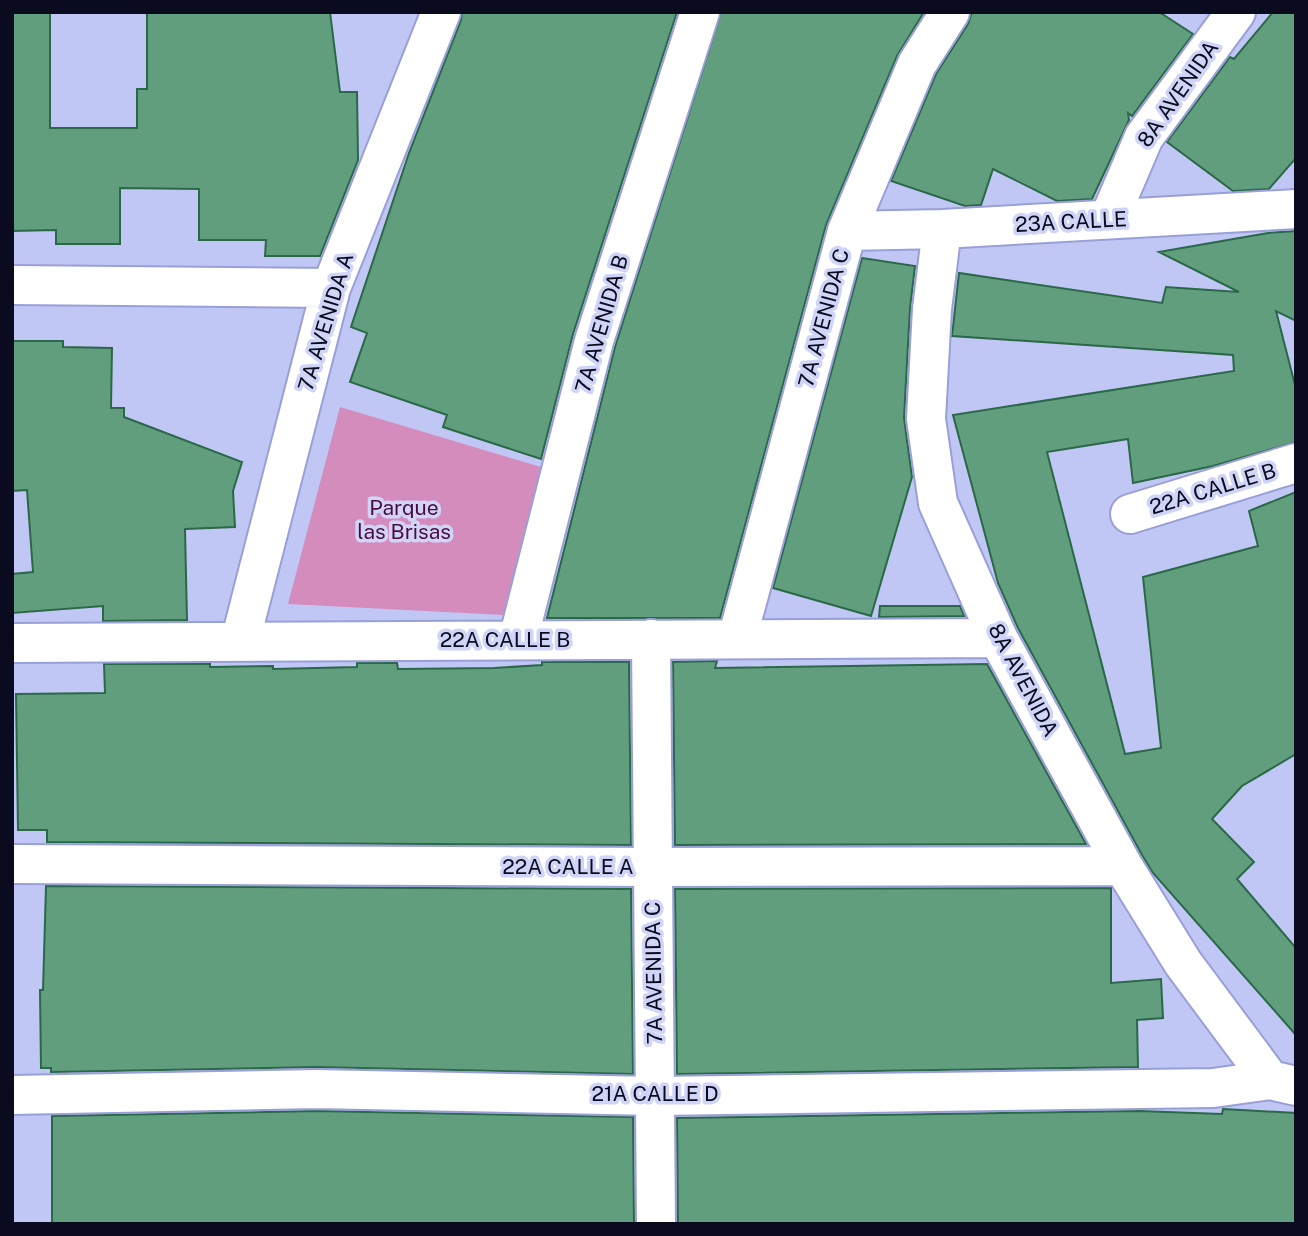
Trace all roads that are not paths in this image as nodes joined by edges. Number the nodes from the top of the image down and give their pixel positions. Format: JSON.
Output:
{"nodes":[{"id":1,"x":441,"y":12,"type":"edge"},
{"id":2,"x":700,"y":12,"type":"edge"},
{"id":3,"x":950,"y":12,"type":"edge"},
{"id":4,"x":1236,"y":12,"type":"edge"},
{"id":5,"x":1296,"y":209,"type":"edge"},
{"id":6,"x":1110,"y":219,"type":"junction"},
{"id":7,"x":942,"y":229,"type":"junction"},
{"id":8,"x":847,"y":231,"type":"junction"},
{"id":9,"x":12,"y":285,"type":"edge"},
{"id":10,"x":331,"y":288,"type":"junction"},
{"id":11,"x":1296,"y":463,"type":"edge"},
{"id":12,"x":1130,"y":514,"type":"dead end"},
{"id":13,"x":998,"y":638,"type":"junction"},
{"id":14,"x":650,"y":639,"type":"junction"},
{"id":15,"x":737,"y":639,"type":"junction"},
{"id":16,"x":518,"y":640,"type":"junction"},
{"id":17,"x":240,"y":642,"type":"junction"},
{"id":18,"x":12,"y":643,"type":"edge"},
{"id":19,"x":12,"y":864,"type":"edge"},
{"id":20,"x":1124,"y":866,"type":"junction"},
{"id":21,"x":652,"y":867,"type":"junction"},
{"id":22,"x":1283,"y":1083,"type":"edge"},
{"id":23,"x":12,"y":1095,"type":"edge"},
{"id":24,"x":655,"y":1096,"type":"junction"},
{"id":25,"x":656,"y":1224,"type":"edge"}],
"edges":[{"from":1,"to":10,"type":"street","name":"7A AVENIDA A"},
{"from":2,"to":16,"type":"street","name":"7A AVENIDA B"},
{"from":3,"to":8,"type":"street","name":"7A AVENIDA C"},
{"from":4,"to":6,"type":"street","name":"8A AVENIDA"},
{"from":5,"to":6,"type":"street","name":"23A CALLE"},
{"from":6,"to":7,"type":"street","name":"23A CALLE"},
{"from":7,"to":8,"type":"street","name":"23A CALLE"},
{"from":7,"to":13,"type":"street","name":"8A AVENIDA"},
{"from":8,"to":15,"type":"street","name":"7A AVENIDA C"},
{"from":9,"to":10,"type":"street"},
{"from":10,"to":17,"type":"street","name":"7A AVENIDA A"},
{"from":11,"to":12,"type":"street","name":"22A CALLE B"},
{"from":13,"to":15,"type":"street","name":"22A CALLE B"},
{"from":13,"to":20,"type":"street","name":"8A AVENIDA"},
{"from":14,"to":15,"type":"street","name":"22A CALLE B"},
{"from":14,"to":16,"type":"street","name":"22A CALLE B"},
{"from":14,"to":21,"type":"street","name":"7A AVENIDA C"},
{"from":16,"to":17,"type":"street","name":"22A CALLE B"},
{"from":17,"to":18,"type":"street","name":"22A CALLE B"},
{"from":19,"to":21,"type":"street","name":"22A CALLE A"},
{"from":20,"to":21,"type":"street","name":"22A CALLE A"},
{"from":20,"to":22,"type":"street","name":"8A AVENIDA"},
{"from":21,"to":24,"type":"street","name":"7A AVENIDA C"},
{"from":22,"to":24,"type":"street","name":"21A CALLE D"},
{"from":23,"to":24,"type":"street","name":"21A CALLE D"},
{"from":24,"to":25,"type":"street","name":"7A AVENIDA C"}]}
